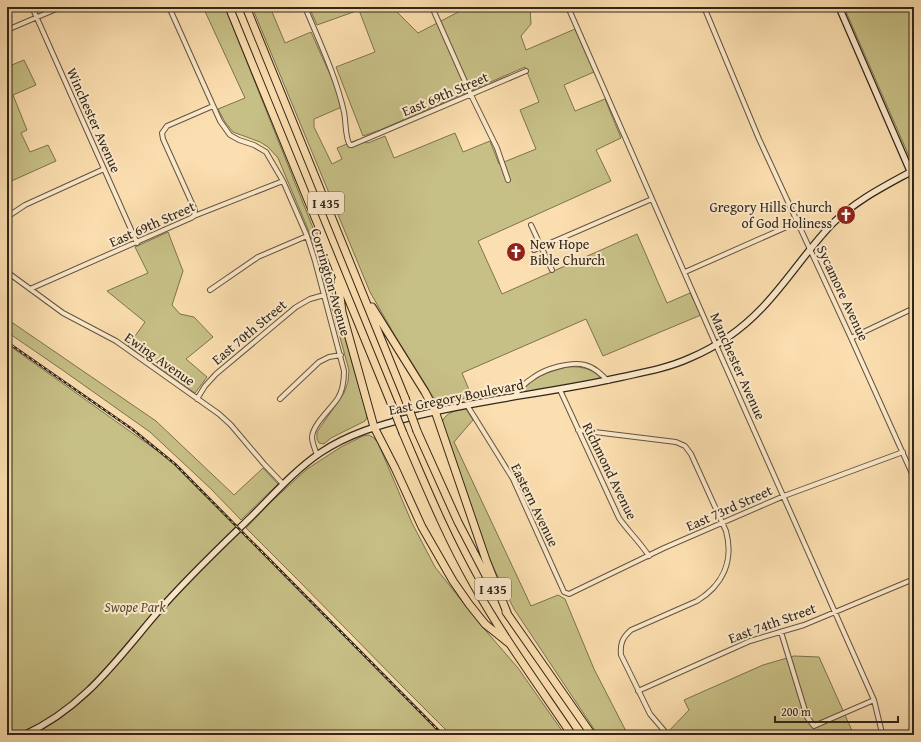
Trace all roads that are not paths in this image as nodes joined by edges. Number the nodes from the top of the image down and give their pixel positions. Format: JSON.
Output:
{"nodes":[{"id":1,"x":32,"y":7,"type":"edge"},
{"id":2,"x":61,"y":7,"type":"edge"},
{"id":3,"x":168,"y":7,"type":"edge"},
{"id":4,"x":229,"y":7,"type":"edge"},
{"id":5,"x":246,"y":7,"type":"edge"},
{"id":6,"x":305,"y":7,"type":"edge"},
{"id":7,"x":432,"y":7,"type":"edge"},
{"id":8,"x":568,"y":7,"type":"edge"},
{"id":9,"x":704,"y":7,"type":"edge"},
{"id":10,"x":839,"y":7,"type":"edge"},
{"id":11,"x":37,"y":17,"type":"junction"},
{"id":12,"x":7,"y":30,"type":"edge"},
{"id":13,"x":526,"y":71,"type":"dead end"},
{"id":14,"x":471,"y":95,"type":"junction"},
{"id":15,"x":213,"y":106,"type":"junction"},
{"id":16,"x":104,"y":169,"type":"junction"},
{"id":17,"x":912,"y":171,"type":"edge"},
{"id":18,"x":508,"y":180,"type":"dead end"},
{"id":19,"x":914,"y":180,"type":"edge"},
{"id":20,"x":284,"y":181,"type":"junction"},
{"id":21,"x":652,"y":199,"type":"junction"},
{"id":22,"x":194,"y":216,"type":"junction"},
{"id":23,"x":7,"y":217,"type":"edge"},
{"id":24,"x":798,"y":222,"type":"junction"},
{"id":25,"x":531,"y":225,"type":"dead end"},
{"id":26,"x":307,"y":236,"type":"junction"},
{"id":27,"x":138,"y":242,"type":"junction"},
{"id":28,"x":541,"y":247,"type":"junction"},
{"id":29,"x":534,"y":250,"type":"dead end"},
{"id":30,"x":810,"y":250,"type":"junction"},
{"id":31,"x":336,"y":268,"type":"junction"},
{"id":32,"x":552,"y":270,"type":"dead end"},
{"id":33,"x":7,"y":272,"type":"edge"},
{"id":34,"x":684,"y":272,"type":"junction"},
{"id":35,"x":30,"y":289,"type":"junction"},
{"id":36,"x":210,"y":290,"type":"dead end"},
{"id":37,"x":362,"y":291,"type":"junction"},
{"id":38,"x":324,"y":295,"type":"junction"},
{"id":39,"x":914,"y":308,"type":"edge"},
{"id":40,"x":852,"y":338,"type":"junction"},
{"id":41,"x":716,"y":344,"type":"junction"},
{"id":42,"x":341,"y":355,"type":"junction"},
{"id":43,"x":608,"y":381,"type":"junction"},
{"id":44,"x":560,"y":390,"type":"junction"},
{"id":45,"x":514,"y":397,"type":"junction"},
{"id":46,"x":197,"y":399,"type":"junction"},
{"id":47,"x":280,"y":399,"type":"dead end"},
{"id":48,"x":467,"y":405,"type":"junction"},
{"id":49,"x":435,"y":411,"type":"junction"},
{"id":50,"x":374,"y":427,"type":"junction"},
{"id":51,"x":578,"y":430,"type":"junction"},
{"id":52,"x":903,"y":452,"type":"junction"},
{"id":53,"x":317,"y":455,"type":"junction"},
{"id":54,"x":914,"y":478,"type":"edge"},
{"id":55,"x":284,"y":484,"type":"junction"},
{"id":56,"x":784,"y":496,"type":"junction"},
{"id":57,"x":723,"y":523,"type":"junction"},
{"id":58,"x":648,"y":556,"type":"junction"},
{"id":59,"x":914,"y":579,"type":"edge"},
{"id":60,"x":569,"y":594,"type":"joint"},
{"id":61,"x":835,"y":612,"type":"junction"},
{"id":62,"x":508,"y":615,"type":"junction"},
{"id":63,"x":781,"y":632,"type":"junction"},
{"id":64,"x":510,"y":644,"type":"junction"},
{"id":65,"x":638,"y":691,"type":"junction"},
{"id":66,"x":874,"y":700,"type":"junction"},
{"id":67,"x":667,"y":734,"type":"dead end"},
{"id":68,"x":24,"y":735,"type":"edge"},
{"id":69,"x":572,"y":735,"type":"edge"},
{"id":70,"x":592,"y":735,"type":"edge"},
{"id":71,"x":883,"y":735,"type":"edge"}],
"edges":[{"from":1,"to":11,"type":"street","name":"Winchester Avenue"},
{"from":2,"to":11,"type":"street"},
{"from":3,"to":15,"type":"street","name":"Corrington Avenue"},
{"from":4,"to":31,"type":"highway","number":"I 435"},
{"from":5,"to":37,"type":"highway","number":"I 435"},
{"from":6,"to":14,"type":"street","name":"East 69th Street"},
{"from":7,"to":14,"type":"street"},
{"from":8,"to":21,"type":"street","name":"Manchester Avenue"},
{"from":9,"to":24,"type":"street","name":"Sycamore Avenue"},
{"from":10,"to":17,"type":"main road"},
{"from":11,"to":12,"type":"street"},
{"from":11,"to":16,"type":"street","name":"Winchester Avenue"},
{"from":13,"to":14,"type":"street","name":"East 69th Street"},
{"from":14,"to":18,"type":"street"},
{"from":15,"to":20,"type":"street","name":"Corrington Avenue"},
{"from":15,"to":22,"type":"street"},
{"from":16,"to":23,"type":"street"},
{"from":16,"to":27,"type":"street","name":"Winchester Avenue"},
{"from":17,"to":19,"type":"main road"},
{"from":17,"to":30,"type":"main road","name":"East Gregory Boulevard"},
{"from":20,"to":22,"type":"street","name":"East 69th Street"},
{"from":20,"to":26,"type":"street","name":"Corrington Avenue"},
{"from":21,"to":28,"type":"street"},
{"from":21,"to":34,"type":"street","name":"Manchester Avenue"},
{"from":22,"to":27,"type":"street","name":"East 69th Street"},
{"from":24,"to":30,"type":"street","name":"Sycamore Avenue"},
{"from":24,"to":34,"type":"street"},
{"from":25,"to":28,"type":"street"},
{"from":26,"to":36,"type":"street"},
{"from":26,"to":38,"type":"street","name":"Corrington Avenue"},
{"from":27,"to":35,"type":"street","name":"East 69th Street"},
{"from":28,"to":29,"type":"street"},
{"from":28,"to":32,"type":"street"},
{"from":30,"to":40,"type":"street","name":"Sycamore Avenue"},
{"from":30,"to":41,"type":"main road","name":"East Gregory Boulevard"},
{"from":31,"to":50,"type":"highway"},
{"from":31,"to":64,"type":"highway","number":"I 435","bridge":true},
{"from":33,"to":35,"type":"street","name":"Ewing Avenue"},
{"from":34,"to":41,"type":"street","name":"Manchester Avenue"},
{"from":35,"to":46,"type":"street","name":"Ewing Avenue"},
{"from":37,"to":49,"type":"highway"},
{"from":37,"to":62,"type":"highway","number":"I 435","bridge":true},
{"from":38,"to":42,"type":"street","name":"Corrington Avenue"},
{"from":38,"to":46,"type":"street","name":"East 70th Street"},
{"from":39,"to":40,"type":"street"},
{"from":40,"to":52,"type":"street","name":"Sycamore Avenue"},
{"from":41,"to":43,"type":"main road","name":"East Gregory Boulevard"},
{"from":41,"to":56,"type":"street","name":"Manchester Avenue"},
{"from":42,"to":47,"type":"street"},
{"from":42,"to":53,"type":"street","name":"Corrington Avenue"},
{"from":43,"to":44,"type":"main road","name":"East Gregory Boulevard"},
{"from":43,"to":45,"type":"street"},
{"from":44,"to":45,"type":"main road","name":"East Gregory Boulevard"},
{"from":44,"to":51,"type":"street","name":"Richmond Avenue"},
{"from":45,"to":48,"type":"main road","name":"East Gregory Boulevard"},
{"from":46,"to":55,"type":"street","name":"Ewing Avenue"},
{"from":48,"to":49,"type":"main road","name":"East Gregory Boulevard"},
{"from":48,"to":60,"type":"street","name":"Eastern Avenue"},
{"from":49,"to":50,"type":"main road","name":"East Gregory Boulevard"},
{"from":49,"to":62,"type":"highway"},
{"from":50,"to":53,"type":"main road","name":"East Gregory Boulevard"},
{"from":50,"to":64,"type":"highway"},
{"from":51,"to":57,"type":"street"},
{"from":51,"to":58,"type":"street","name":"Richmond Avenue"},
{"from":52,"to":54,"type":"street","name":"Sycamore Avenue"},
{"from":52,"to":56,"type":"street","name":"East 73rd Street"},
{"from":53,"to":55,"type":"main road","name":"East Gregory Boulevard"},
{"from":55,"to":68,"type":"main road","name":"East Gregory Boulevard"},
{"from":56,"to":57,"type":"street","name":"East 73rd Street"},
{"from":56,"to":61,"type":"street","name":"Manchester Avenue"},
{"from":57,"to":58,"type":"street","name":"East 73rd Street"},
{"from":57,"to":65,"type":"street"},
{"from":58,"to":60,"type":"street","name":"East 73rd Street"},
{"from":59,"to":61,"type":"street","name":"East 74th Street"},
{"from":61,"to":63,"type":"street","name":"East 74th Street"},
{"from":61,"to":66,"type":"street","name":"Manchester Avenue"},
{"from":62,"to":70,"type":"highway","number":"I 435"},
{"from":63,"to":65,"type":"street","name":"East 74th Street"},
{"from":63,"to":66,"type":"street"},
{"from":64,"to":69,"type":"highway","number":"I 435"},
{"from":65,"to":67,"type":"street"},
{"from":66,"to":71,"type":"street","name":"Manchester Avenue"}]}
